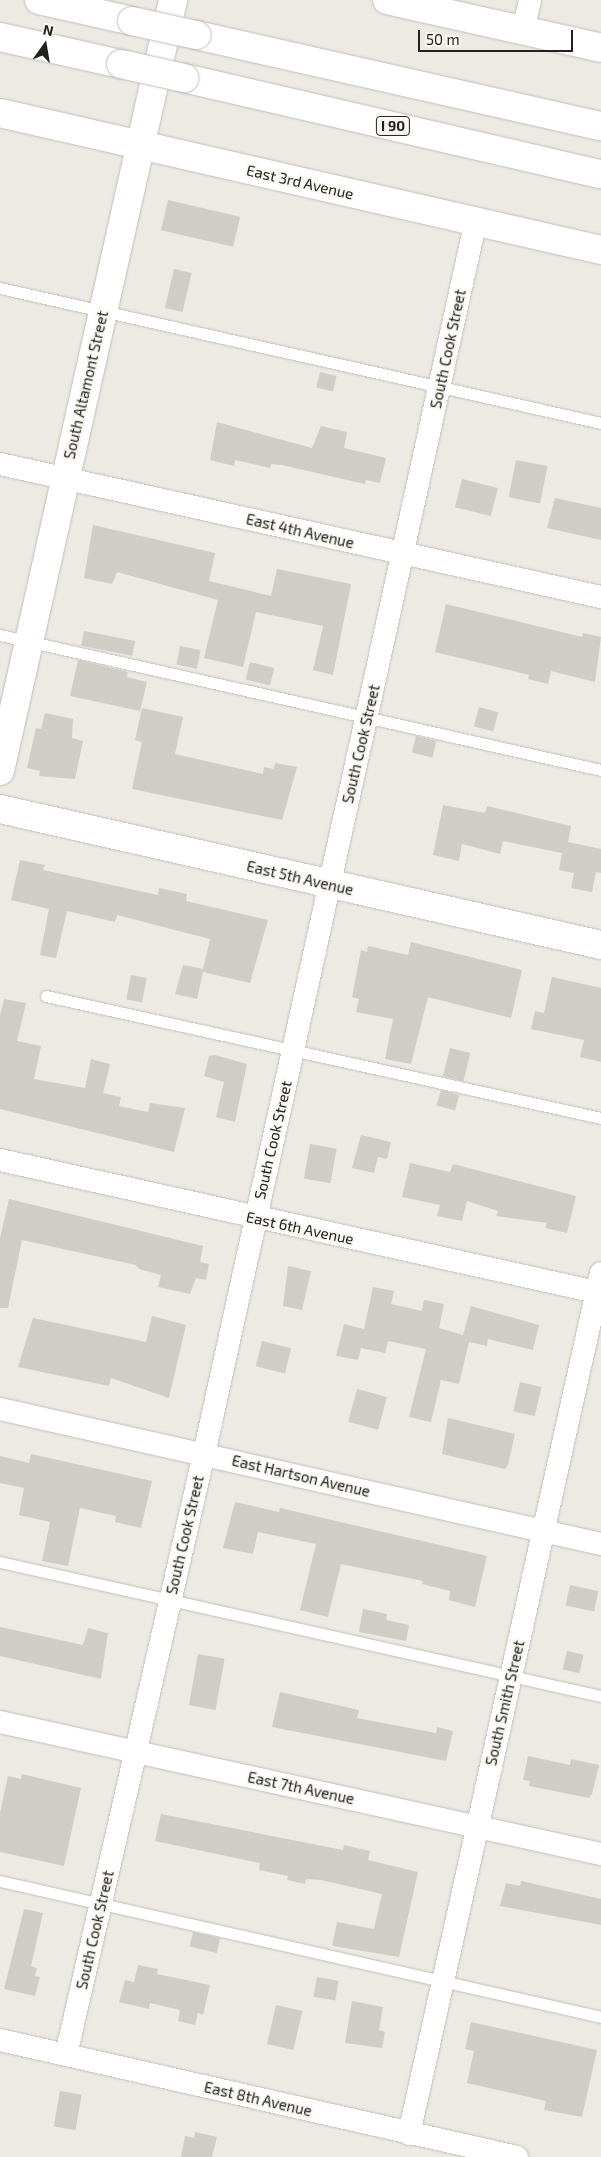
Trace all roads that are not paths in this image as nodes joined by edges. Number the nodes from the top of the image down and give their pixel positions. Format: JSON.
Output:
{"nodes":[{"id":1,"x":39,"y":0,"type":"edge"},
{"id":2,"x":173,"y":0,"type":"edge"},
{"id":3,"x":387,"y":0,"type":"edge"},
{"id":4,"x":530,"y":0,"type":"edge"},
{"id":5,"x":523,"y":31,"type":"junction"},
{"id":6,"x":0,"y":37,"type":"edge"},
{"id":7,"x":601,"y":48,"type":"edge"},
{"id":8,"x":0,"y":113,"type":"edge"},
{"id":9,"x":601,"y":126,"type":"edge"},
{"id":10,"x":141,"y":144,"type":"junction"},
{"id":11,"x":601,"y":174,"type":"edge"},
{"id":12,"x":475,"y":224,"type":"junction"},
{"id":13,"x":601,"y":250,"type":"edge"},
{"id":14,"x":0,"y":288,"type":"edge"},
{"id":15,"x":103,"y":310,"type":"junction"},
{"id":16,"x":440,"y":386,"type":"junction"},
{"id":17,"x":601,"y":423,"type":"edge"},
{"id":18,"x":0,"y":464,"type":"edge"},
{"id":19,"x":64,"y":478,"type":"junction"},
{"id":20,"x":404,"y":554,"type":"junction"},
{"id":21,"x":601,"y":597,"type":"edge"},
{"id":22,"x":0,"y":635,"type":"edge"},
{"id":23,"x":28,"y":642,"type":"junction"},
{"id":24,"x":367,"y":716,"type":"junction"},
{"id":25,"x":601,"y":770,"type":"edge"},
{"id":26,"x":0,"y":771,"type":"edge"},
{"id":27,"x":0,"y":809,"type":"edge"},
{"id":28,"x":329,"y":885,"type":"junction"},
{"id":29,"x":601,"y":945,"type":"edge"},
{"id":30,"x":46,"y":996,"type":"dead end"},
{"id":31,"x":292,"y":1052,"type":"junction"},
{"id":32,"x":601,"y":1118,"type":"edge"},
{"id":33,"x":0,"y":1160,"type":"edge"},
{"id":34,"x":255,"y":1219,"type":"junction"},
{"id":35,"x":600,"y":1286,"type":"edge"},
{"id":36,"x":0,"y":1409,"type":"edge"},
{"id":37,"x":204,"y":1454,"type":"junction"},
{"id":38,"x":543,"y":1531,"type":"junction"},
{"id":39,"x":601,"y":1544,"type":"edge"},
{"id":40,"x":0,"y":1562,"type":"edge"},
{"id":41,"x":170,"y":1600,"type":"junction"},
{"id":42,"x":511,"y":1676,"type":"junction"},
{"id":43,"x":601,"y":1696,"type":"edge"},
{"id":44,"x":0,"y":1722,"type":"edge"},
{"id":45,"x":135,"y":1752,"type":"junction"},
{"id":46,"x":478,"y":1827,"type":"junction"},
{"id":47,"x":601,"y":1854,"type":"edge"},
{"id":48,"x":0,"y":1880,"type":"edge"},
{"id":49,"x":100,"y":1903,"type":"junction"},
{"id":50,"x":442,"y":1982,"type":"junction"},
{"id":51,"x":601,"y":2016,"type":"edge"},
{"id":52,"x":0,"y":2040,"type":"edge"},
{"id":53,"x":66,"y":2055,"type":"junction"},
{"id":54,"x":409,"y":2134,"type":"junction"},
{"id":55,"x":517,"y":2157,"type":"edge"}],
"edges":[{"from":1,"to":9,"type":"main road","bridge":true},
{"from":2,"to":10,"type":"main road","name":"South Altamont Street"},
{"from":3,"to":5,"type":"main road"},
{"from":4,"to":5,"type":"street"},
{"from":5,"to":7,"type":"main road"},
{"from":6,"to":11,"type":"main road","number":"I 90","bridge":true},
{"from":8,"to":10,"type":"main road","name":"East 3rd Avenue"},
{"from":10,"to":12,"type":"main road","name":"East 3rd Avenue"},
{"from":10,"to":15,"type":"main road","name":"South Altamont Street"},
{"from":12,"to":13,"type":"main road","name":"East 3rd Avenue"},
{"from":12,"to":16,"type":"street","name":"South Cook Street"},
{"from":14,"to":15,"type":"lane"},
{"from":15,"to":16,"type":"lane"},
{"from":15,"to":19,"type":"main road","name":"South Altamont Street"},
{"from":16,"to":17,"type":"lane"},
{"from":16,"to":20,"type":"street","name":"South Cook Street"},
{"from":18,"to":19,"type":"street","name":"East 4th Avenue"},
{"from":19,"to":20,"type":"street","name":"East 4th Avenue"},
{"from":19,"to":23,"type":"main road","name":"South Altamont Street"},
{"from":20,"to":21,"type":"street","name":"East 4th Avenue"},
{"from":20,"to":24,"type":"street","name":"South Cook Street"},
{"from":22,"to":23,"type":"lane"},
{"from":23,"to":24,"type":"lane"},
{"from":23,"to":26,"type":"main road","name":"South Altamont Street"},
{"from":24,"to":25,"type":"lane"},
{"from":24,"to":28,"type":"street","name":"South Cook Street"},
{"from":27,"to":28,"type":"main road","name":"East 5th Avenue"},
{"from":28,"to":29,"type":"main road","name":"East 5th Avenue"},
{"from":28,"to":31,"type":"street","name":"South Cook Street"},
{"from":30,"to":31,"type":"lane"},
{"from":31,"to":32,"type":"lane"},
{"from":31,"to":34,"type":"street","name":"South Cook Street"},
{"from":33,"to":34,"type":"street","name":"East 6th Avenue"},
{"from":34,"to":35,"type":"street","name":"East 6th Avenue"},
{"from":34,"to":37,"type":"street","name":"South Cook Street"},
{"from":35,"to":38,"type":"street","name":"South Smith Street"},
{"from":36,"to":37,"type":"street","name":"East Hartson Avenue"},
{"from":37,"to":38,"type":"street","name":"East Hartson Avenue"},
{"from":37,"to":41,"type":"street","name":"South Cook Street"},
{"from":38,"to":39,"type":"street","name":"East Hartson Avenue"},
{"from":38,"to":42,"type":"street","name":"South Smith Street"},
{"from":40,"to":41,"type":"lane"},
{"from":41,"to":42,"type":"lane"},
{"from":41,"to":45,"type":"street","name":"South Cook Street"},
{"from":42,"to":43,"type":"lane"},
{"from":42,"to":46,"type":"street","name":"South Smith Street"},
{"from":44,"to":45,"type":"street","name":"East 7th Avenue"},
{"from":45,"to":46,"type":"street","name":"East 7th Avenue"},
{"from":45,"to":49,"type":"street","name":"South Cook Street"},
{"from":46,"to":47,"type":"street","name":"East 7th Avenue"},
{"from":46,"to":50,"type":"street","name":"South Smith Street"},
{"from":48,"to":49,"type":"lane"},
{"from":49,"to":50,"type":"lane"},
{"from":49,"to":53,"type":"street","name":"South Cook Street"},
{"from":50,"to":51,"type":"lane"},
{"from":50,"to":54,"type":"street","name":"South Smith Street"},
{"from":52,"to":53,"type":"street","name":"East 8th Avenue"},
{"from":53,"to":54,"type":"street","name":"East 8th Avenue"},
{"from":54,"to":55,"type":"street","name":"East 8th Avenue"}]}
